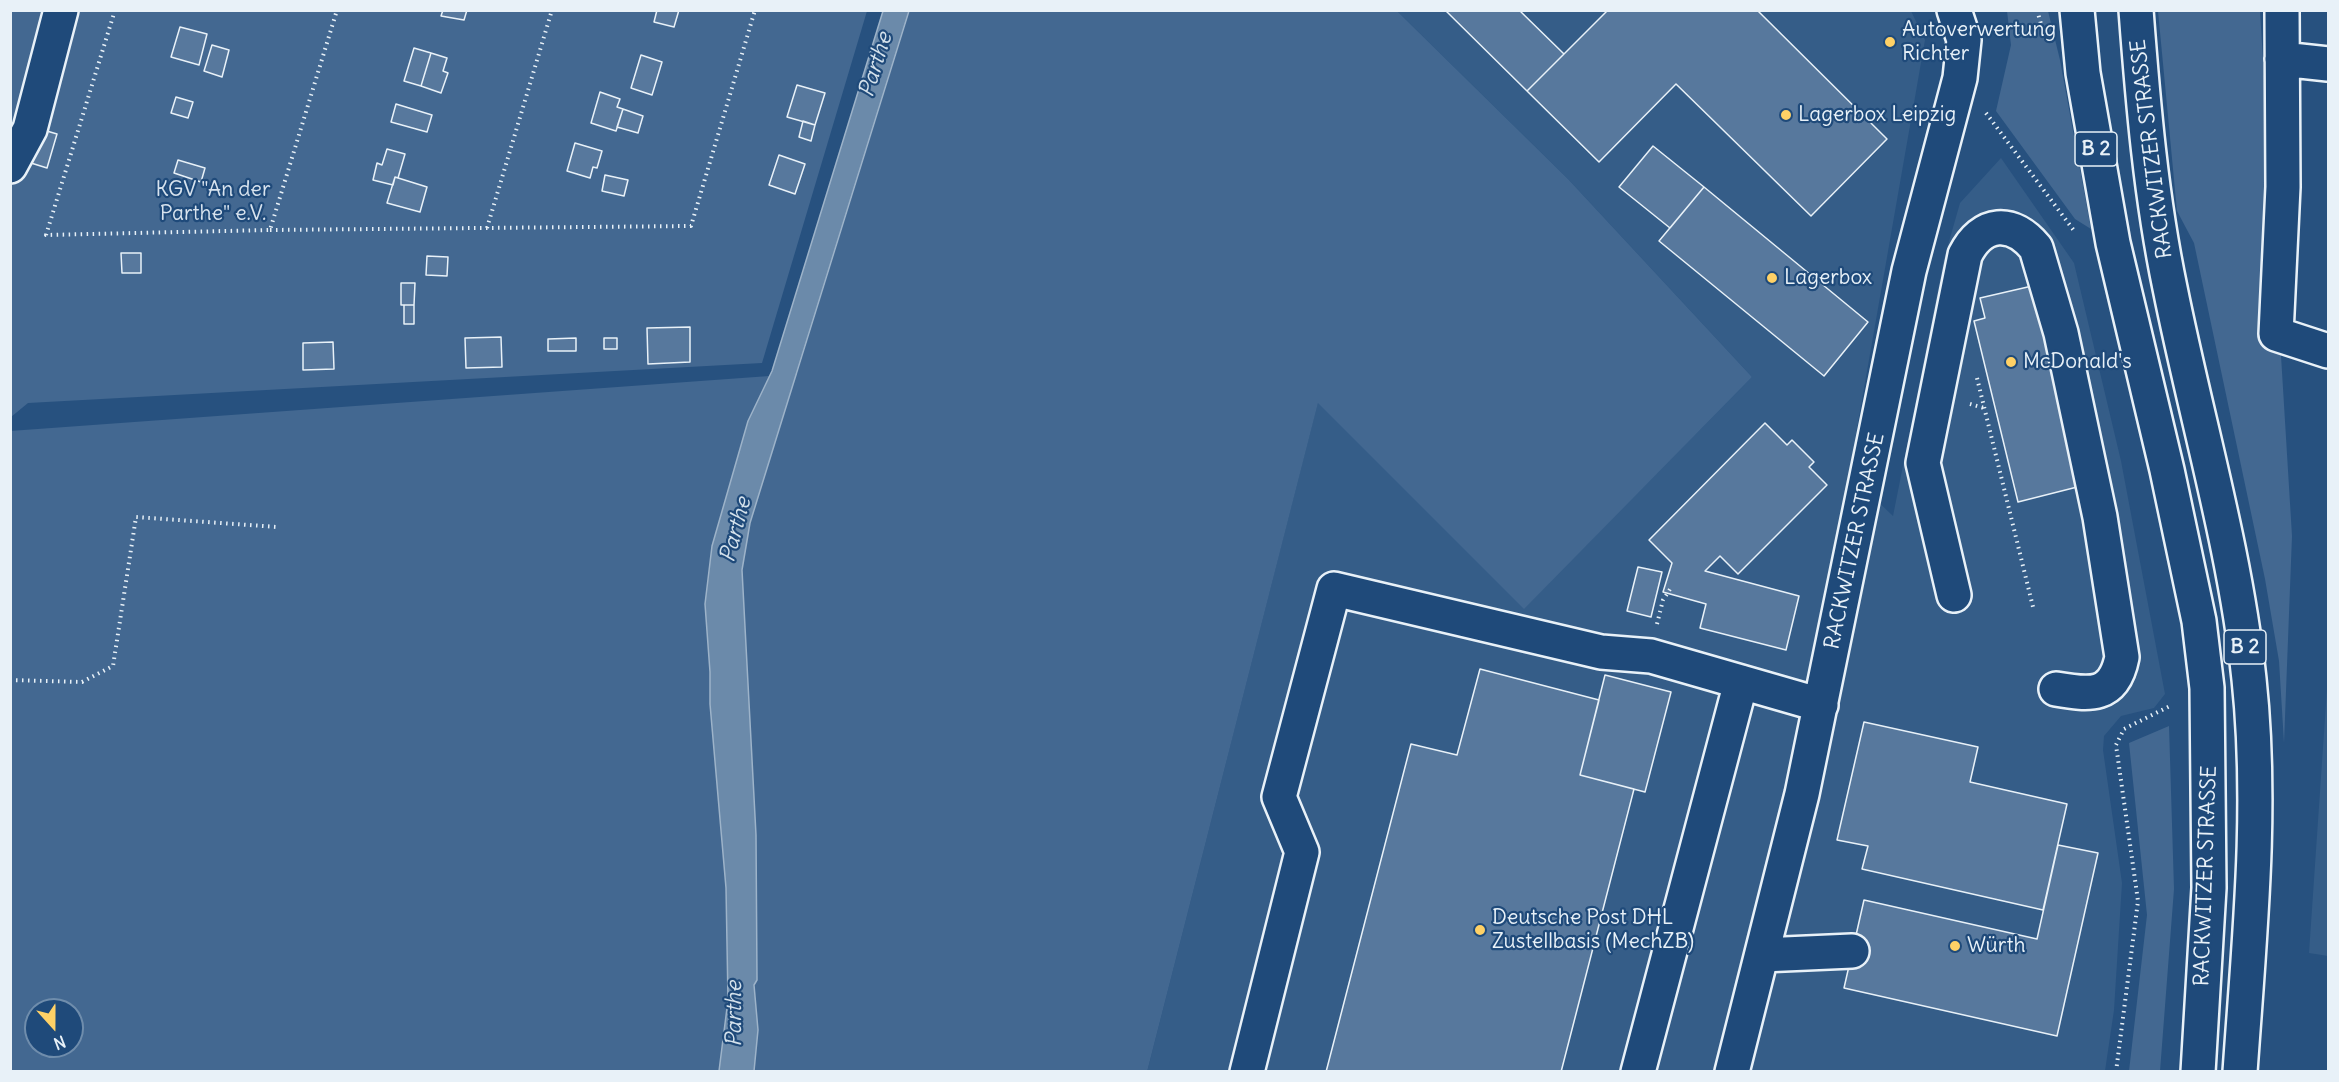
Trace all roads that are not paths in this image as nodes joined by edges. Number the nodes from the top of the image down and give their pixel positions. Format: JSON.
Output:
{"nodes":[{"id":1,"x":61,"y":10,"type":"edge"},
{"id":2,"x":1954,"y":10,"type":"edge"},
{"id":3,"x":2077,"y":10,"type":"edge"},
{"id":4,"x":2136,"y":10,"type":"edge"},
{"id":5,"x":2282,"y":10,"type":"edge"},
{"id":6,"x":2282,"y":59,"type":"junction"},
{"id":7,"x":2328,"y":64,"type":"edge"},
{"id":8,"x":10,"y":166,"type":"edge"},
{"id":9,"x":2328,"y":351,"type":"edge"},
{"id":10,"x":1954,"y":595,"type":"dead end"},
{"id":11,"x":1741,"y":682,"type":"junction"},
{"id":12,"x":2056,"y":689,"type":"dead end"},
{"id":13,"x":1821,"y":705,"type":"junction"},
{"id":14,"x":1852,"y":951,"type":"dead end"},
{"id":15,"x":1761,"y":955,"type":"junction"},
{"id":16,"x":1247,"y":1071,"type":"edge"},
{"id":17,"x":1638,"y":1071,"type":"edge"},
{"id":18,"x":1732,"y":1071,"type":"edge"},
{"id":19,"x":2198,"y":1071,"type":"edge"},
{"id":20,"x":2240,"y":1071,"type":"edge"}],
"edges":[{"from":1,"to":8,"type":"main road"},
{"from":2,"to":13,"type":"main road","name":"RACKWITZER STRASSE"},
{"from":3,"to":19,"type":"main road","name":"RACKWITZER STRASSE","number":"B 2"},
{"from":4,"to":20,"type":"main road","name":"RACKWITZER STRASSE","number":"B 2"},
{"from":5,"to":6,"type":"main road"},
{"from":6,"to":7,"type":"main road"},
{"from":6,"to":9,"type":"main road"},
{"from":10,"to":12,"type":"main road"},
{"from":11,"to":13,"type":"main road"},
{"from":11,"to":16,"type":"main road"},
{"from":11,"to":17,"type":"main road"},
{"from":13,"to":15,"type":"main road","name":"RACKWITZER STRASSE"},
{"from":14,"to":15,"type":"main road"},
{"from":15,"to":18,"type":"main road","name":"RACKWITZER STRASSE"}]}
